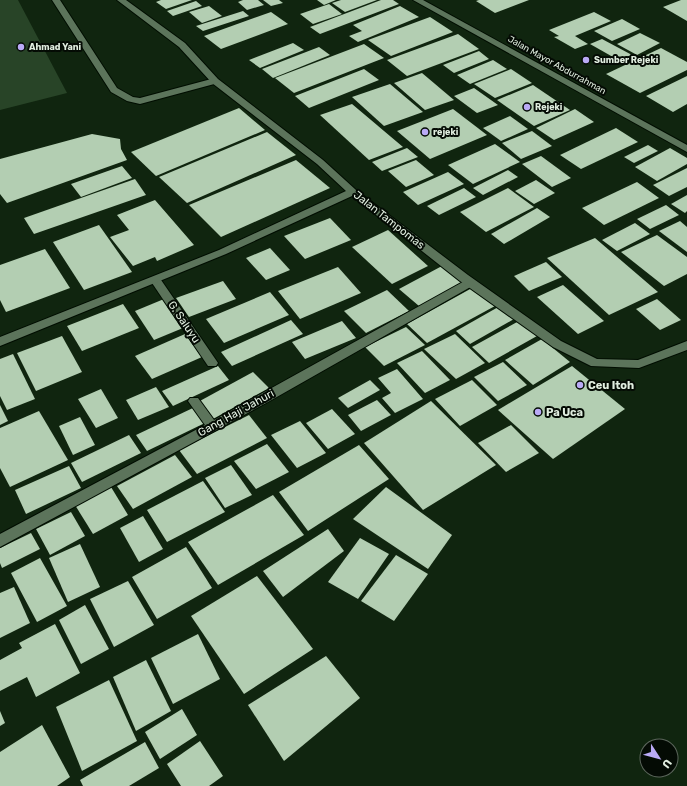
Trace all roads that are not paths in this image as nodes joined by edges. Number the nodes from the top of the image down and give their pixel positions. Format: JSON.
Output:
{"nodes":[{"id":1,"x":56,"y":0,"type":"edge"},
{"id":2,"x":121,"y":0,"type":"edge"},
{"id":3,"x":417,"y":0,"type":"edge"},
{"id":4,"x":215,"y":81,"type":"junction"},
{"id":5,"x":687,"y":149,"type":"edge"},
{"id":6,"x":353,"y":192,"type":"junction"},
{"id":7,"x":155,"y":280,"type":"junction"},
{"id":8,"x":470,"y":282,"type":"junction"},
{"id":9,"x":0,"y":342,"type":"edge"},
{"id":10,"x":687,"y":345,"type":"edge"},
{"id":11,"x":212,"y":363,"type":"dead end"},
{"id":12,"x":194,"y":401,"type":"dead end"},
{"id":13,"x":212,"y":426,"type":"junction"},
{"id":14,"x":0,"y":541,"type":"edge"}],
"edges":[{"from":1,"to":4,"type":"street"},
{"from":2,"to":4,"type":"street","name":"Jalan Tampomas"},
{"from":3,"to":5,"type":"street","name":"Jalan Mayor Abdurrahman"},
{"from":4,"to":6,"type":"street","name":"Jalan Tampomas"},
{"from":6,"to":7,"type":"street"},
{"from":6,"to":8,"type":"street","name":"Jalan Tampomas"},
{"from":7,"to":9,"type":"street"},
{"from":7,"to":11,"type":"street","name":"G. Saluyu"},
{"from":8,"to":10,"type":"street","name":"Jalan Tampomas"},
{"from":8,"to":13,"type":"street","name":"Gang Haji Jahuri"},
{"from":12,"to":13,"type":"street"},
{"from":13,"to":14,"type":"street","name":"Gang Haji Jahuri"}]}
